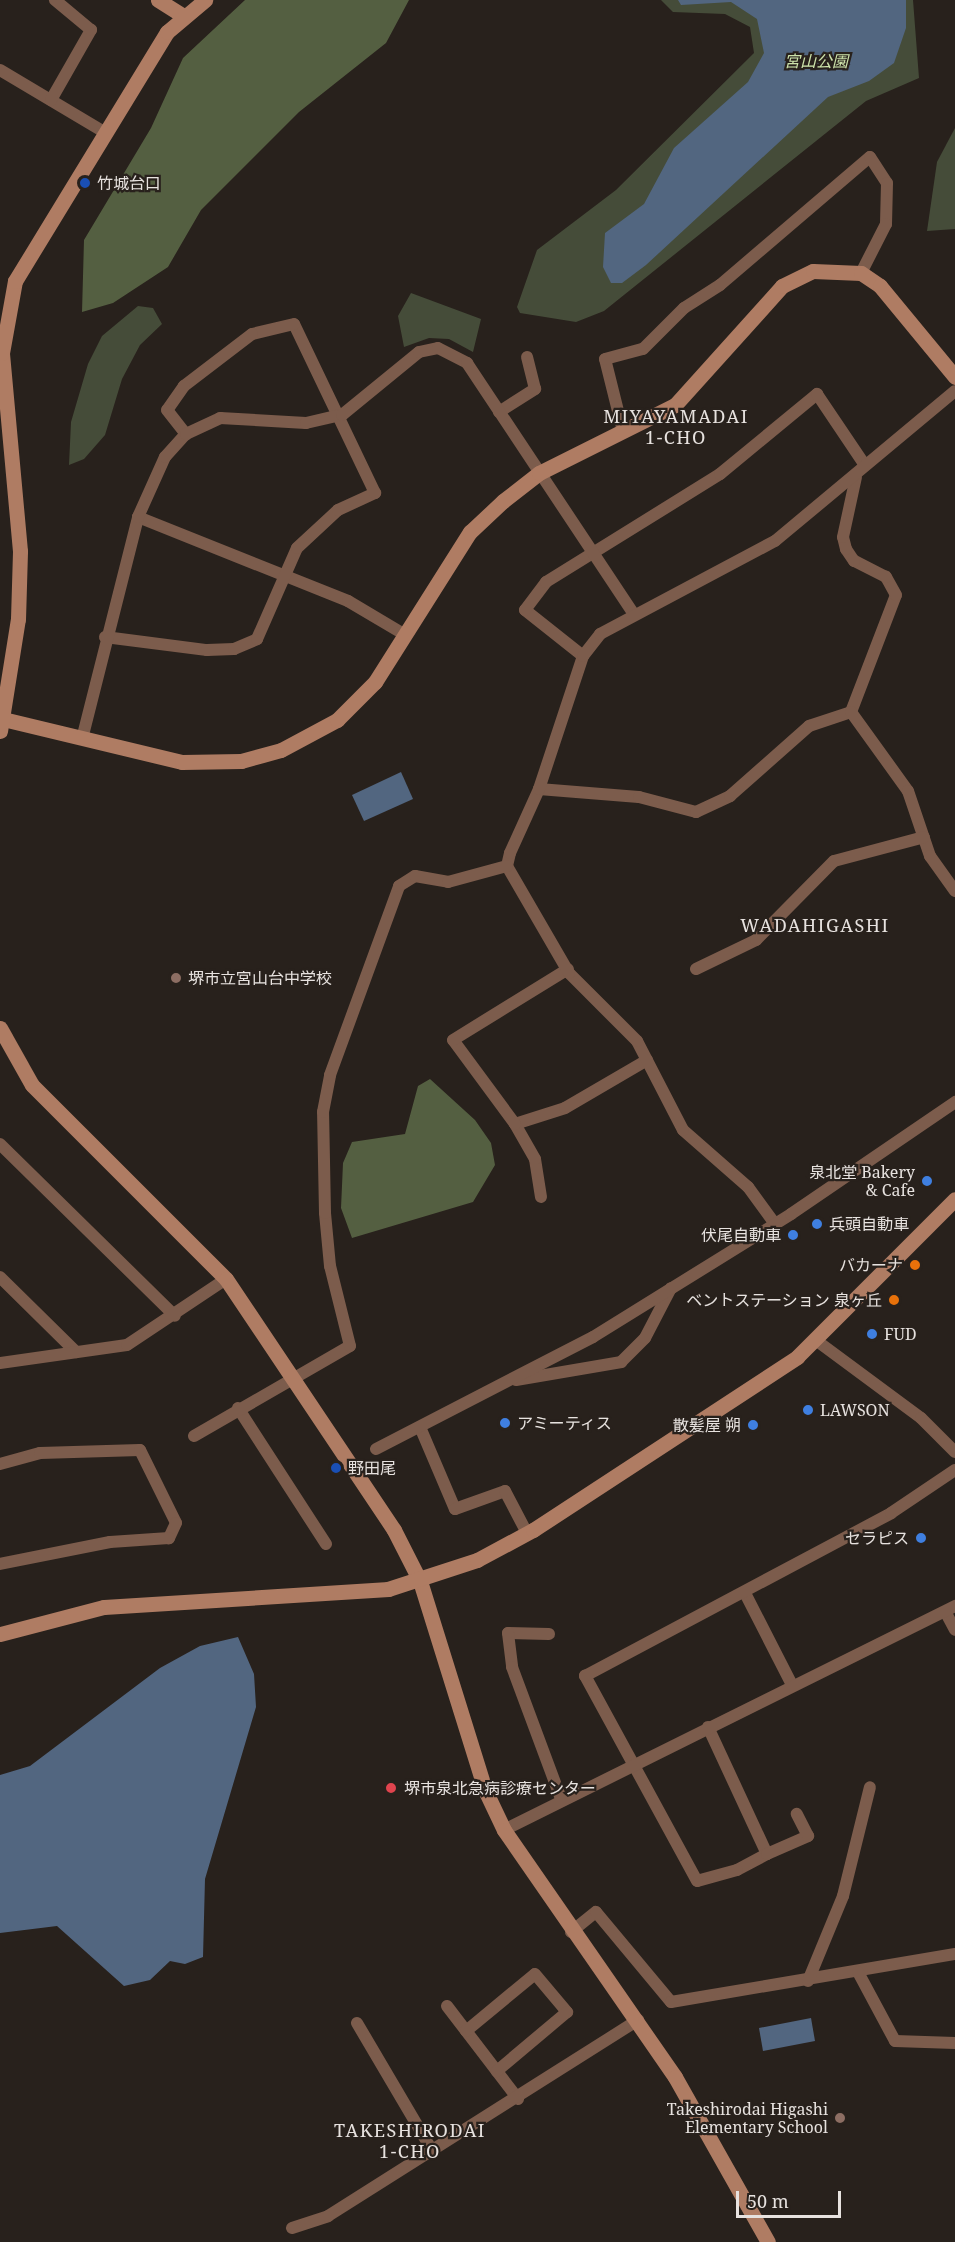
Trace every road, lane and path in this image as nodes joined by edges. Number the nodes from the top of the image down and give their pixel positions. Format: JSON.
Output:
{"nodes":[{"id":1,"x":55,"y":0,"type":"edge"},
{"id":2,"x":158,"y":0,"type":"edge"},
{"id":3,"x":205,"y":0,"type":"edge"},
{"id":4,"x":182,"y":15,"type":"junction"},
{"id":5,"x":0,"y":70,"type":"edge"},
{"id":6,"x":51,"y":100,"type":"junction"},
{"id":7,"x":104,"y":132,"type":"junction"},
{"id":8,"x":861,"y":273,"type":"junction"},
{"id":9,"x":1,"y":353,"type":"edge"},
{"id":10,"x":527,"y":357,"type":"dead end"},
{"id":11,"x":955,"y":377,"type":"edge"},
{"id":12,"x":955,"y":391,"type":"edge"},
{"id":13,"x":499,"y":412,"type":"junction"},
{"id":14,"x":342,"y":416,"type":"junction"},
{"id":15,"x":623,"y":431,"type":"junction"},
{"id":16,"x":186,"y":434,"type":"junction"},
{"id":17,"x":864,"y":464,"type":"junction"},
{"id":18,"x":539,"y":473,"type":"junction"},
{"id":19,"x":856,"y":477,"type":"junction"},
{"id":20,"x":138,"y":516,"type":"junction"},
{"id":21,"x":590,"y":550,"type":"junction"},
{"id":22,"x":288,"y":575,"type":"junction"},
{"id":23,"x":634,"y":614,"type":"junction"},
{"id":24,"x":402,"y":633,"type":"junction"},
{"id":25,"x":105,"y":637,"type":"junction"},
{"id":26,"x":583,"y":656,"type":"junction"},
{"id":27,"x":851,"y":712,"type":"junction"},
{"id":28,"x":1,"y":723,"type":"edge"},
{"id":29,"x":82,"y":739,"type":"junction"},
{"id":30,"x":539,"y":789,"type":"junction"},
{"id":31,"x":924,"y":837,"type":"junction"},
{"id":32,"x":507,"y":866,"type":"junction"},
{"id":33,"x":955,"y":891,"type":"edge"},
{"id":34,"x":568,"y":969,"type":"junction"},
{"id":35,"x":696,"y":969,"type":"dead end"},
{"id":36,"x":0,"y":1028,"type":"edge"},
{"id":37,"x":647,"y":1060,"type":"junction"},
{"id":38,"x":955,"y":1102,"type":"edge"},
{"id":39,"x":515,"y":1124,"type":"junction"},
{"id":40,"x":0,"y":1144,"type":"edge"},
{"id":41,"x":541,"y":1197,"type":"dead end"},
{"id":42,"x":955,"y":1199,"type":"edge"},
{"id":43,"x":775,"y":1224,"type":"junction"},
{"id":44,"x":0,"y":1277,"type":"edge"},
{"id":45,"x":226,"y":1279,"type":"junction"},
{"id":46,"x":671,"y":1288,"type":"junction"},
{"id":47,"x":175,"y":1316,"type":"junction"},
{"id":48,"x":817,"y":1341,"type":"junction"},
{"id":49,"x":76,"y":1352,"type":"junction"},
{"id":50,"x":0,"y":1363,"type":"edge"},
{"id":51,"x":292,"y":1375,"type":"junction"},
{"id":52,"x":515,"y":1379,"type":"junction"},
{"id":53,"x":238,"y":1408,"type":"junction"},
{"id":54,"x":420,"y":1427,"type":"junction"},
{"id":55,"x":194,"y":1436,"type":"dead end"},
{"id":56,"x":376,"y":1449,"type":"dead end"},
{"id":57,"x":955,"y":1452,"type":"edge"},
{"id":58,"x":0,"y":1464,"type":"edge"},
{"id":59,"x":955,"y":1470,"type":"edge"},
{"id":60,"x":527,"y":1533,"type":"junction"},
{"id":61,"x":326,"y":1544,"type":"dead end"},
{"id":62,"x":0,"y":1563,"type":"edge"},
{"id":63,"x":420,"y":1581,"type":"junction"},
{"id":64,"x":745,"y":1593,"type":"junction"},
{"id":65,"x":951,"y":1610,"type":"edge"},
{"id":66,"x":955,"y":1630,"type":"edge"},
{"id":67,"x":0,"y":1634,"type":"edge"},
{"id":68,"x":549,"y":1634,"type":"dead end"},
{"id":69,"x":792,"y":1685,"type":"junction"},
{"id":70,"x":708,"y":1726,"type":"junction"},
{"id":71,"x":634,"y":1763,"type":"junction"},
{"id":72,"x":870,"y":1787,"type":"dead end"},
{"id":73,"x":561,"y":1799,"type":"junction"},
{"id":74,"x":797,"y":1814,"type":"dead end"},
{"id":75,"x":504,"y":1830,"type":"junction"},
{"id":76,"x":767,"y":1854,"type":"junction"},
{"id":77,"x":571,"y":1932,"type":"junction"},
{"id":78,"x":955,"y":1954,"type":"edge"},
{"id":79,"x":858,"y":1972,"type":"junction"},
{"id":80,"x":808,"y":1981,"type":"junction"},
{"id":81,"x":447,"y":2006,"type":"dead end"},
{"id":82,"x":638,"y":2020,"type":"junction"},
{"id":83,"x":357,"y":2024,"type":"dead end"},
{"id":84,"x":466,"y":2031,"type":"junction"},
{"id":85,"x":955,"y":2043,"type":"edge"},
{"id":86,"x":497,"y":2071,"type":"junction"},
{"id":87,"x":518,"y":2099,"type":"junction"},
{"id":88,"x":433,"y":2152,"type":"junction"},
{"id":89,"x":292,"y":2228,"type":"dead end"},
{"id":90,"x":768,"y":2242,"type":"edge"}],
"edges":[{"from":1,"to":6,"type":"street"},
{"from":2,"to":4,"type":"street"},
{"from":3,"to":4,"type":"street"},
{"from":4,"to":7,"type":"street"},
{"from":5,"to":6,"type":"street"},
{"from":6,"to":7,"type":"street"},
{"from":7,"to":9,"type":"street"},
{"from":8,"to":11,"type":"street"},
{"from":8,"to":15,"type":"street"},
{"from":8,"to":15,"type":"street"},
{"from":9,"to":28,"type":"street"},
{"from":10,"to":13,"type":"street"},
{"from":12,"to":17,"type":"street"},
{"from":13,"to":14,"type":"street"},
{"from":13,"to":18,"type":"street"},
{"from":14,"to":16,"type":"street"},
{"from":14,"to":16,"type":"street"},
{"from":14,"to":22,"type":"street"},
{"from":15,"to":18,"type":"street"},
{"from":16,"to":20,"type":"street"},
{"from":17,"to":19,"type":"street"},
{"from":17,"to":21,"type":"street"},
{"from":18,"to":21,"type":"street"},
{"from":18,"to":24,"type":"street"},
{"from":19,"to":23,"type":"street"},
{"from":19,"to":27,"type":"street"},
{"from":20,"to":22,"type":"street"},
{"from":20,"to":25,"type":"street"},
{"from":21,"to":23,"type":"street"},
{"from":21,"to":26,"type":"street"},
{"from":22,"to":24,"type":"street"},
{"from":22,"to":25,"type":"street"},
{"from":23,"to":26,"type":"street"},
{"from":24,"to":29,"type":"street"},
{"from":25,"to":29,"type":"street"},
{"from":26,"to":30,"type":"street"},
{"from":27,"to":30,"type":"street"},
{"from":27,"to":31,"type":"street"},
{"from":28,"to":29,"type":"street"},
{"from":30,"to":32,"type":"street"},
{"from":31,"to":33,"type":"street"},
{"from":31,"to":35,"type":"street"},
{"from":32,"to":34,"type":"street"},
{"from":32,"to":51,"type":"street"},
{"from":34,"to":37,"type":"street"},
{"from":34,"to":39,"type":"street"},
{"from":36,"to":45,"type":"street"},
{"from":37,"to":39,"type":"street"},
{"from":37,"to":43,"type":"street"},
{"from":38,"to":43,"type":"street"},
{"from":39,"to":41,"type":"street"},
{"from":40,"to":47,"type":"street"},
{"from":42,"to":48,"type":"street"},
{"from":43,"to":46,"type":"street"},
{"from":44,"to":49,"type":"street"},
{"from":45,"to":47,"type":"street"},
{"from":45,"to":51,"type":"street"},
{"from":46,"to":52,"type":"street"},
{"from":46,"to":52,"type":"street"},
{"from":47,"to":49,"type":"street"},
{"from":48,"to":57,"type":"street"},
{"from":48,"to":60,"type":"street"},
{"from":49,"to":50,"type":"street"},
{"from":51,"to":53,"type":"street"},
{"from":51,"to":63,"type":"street"},
{"from":52,"to":54,"type":"street"},
{"from":53,"to":55,"type":"street"},
{"from":53,"to":61,"type":"street"},
{"from":54,"to":56,"type":"street"},
{"from":54,"to":60,"type":"street"},
{"from":58,"to":62,"type":"street"},
{"from":59,"to":64,"type":"street"},
{"from":60,"to":63,"type":"street"},
{"from":63,"to":67,"type":"street"},
{"from":63,"to":75,"type":"street"},
{"from":64,"to":69,"type":"street"},
{"from":64,"to":71,"type":"street"},
{"from":65,"to":66,"type":"street"},
{"from":65,"to":69,"type":"street"},
{"from":68,"to":73,"type":"street"},
{"from":69,"to":70,"type":"street"},
{"from":70,"to":71,"type":"street"},
{"from":70,"to":76,"type":"street"},
{"from":71,"to":73,"type":"street"},
{"from":71,"to":76,"type":"street"},
{"from":72,"to":80,"type":"street"},
{"from":73,"to":75,"type":"street"},
{"from":74,"to":76,"type":"street"},
{"from":75,"to":77,"type":"street"},
{"from":77,"to":80,"type":"street"},
{"from":77,"to":82,"type":"street"},
{"from":78,"to":79,"type":"street"},
{"from":79,"to":80,"type":"street"},
{"from":79,"to":85,"type":"street"},
{"from":81,"to":84,"type":"street"},
{"from":82,"to":87,"type":"street"},
{"from":82,"to":90,"type":"street"},
{"from":83,"to":88,"type":"street"},
{"from":84,"to":86,"type":"street"},
{"from":84,"to":86,"type":"street"},
{"from":86,"to":87,"type":"street"},
{"from":87,"to":88,"type":"street"},
{"from":88,"to":89,"type":"street"}]}
